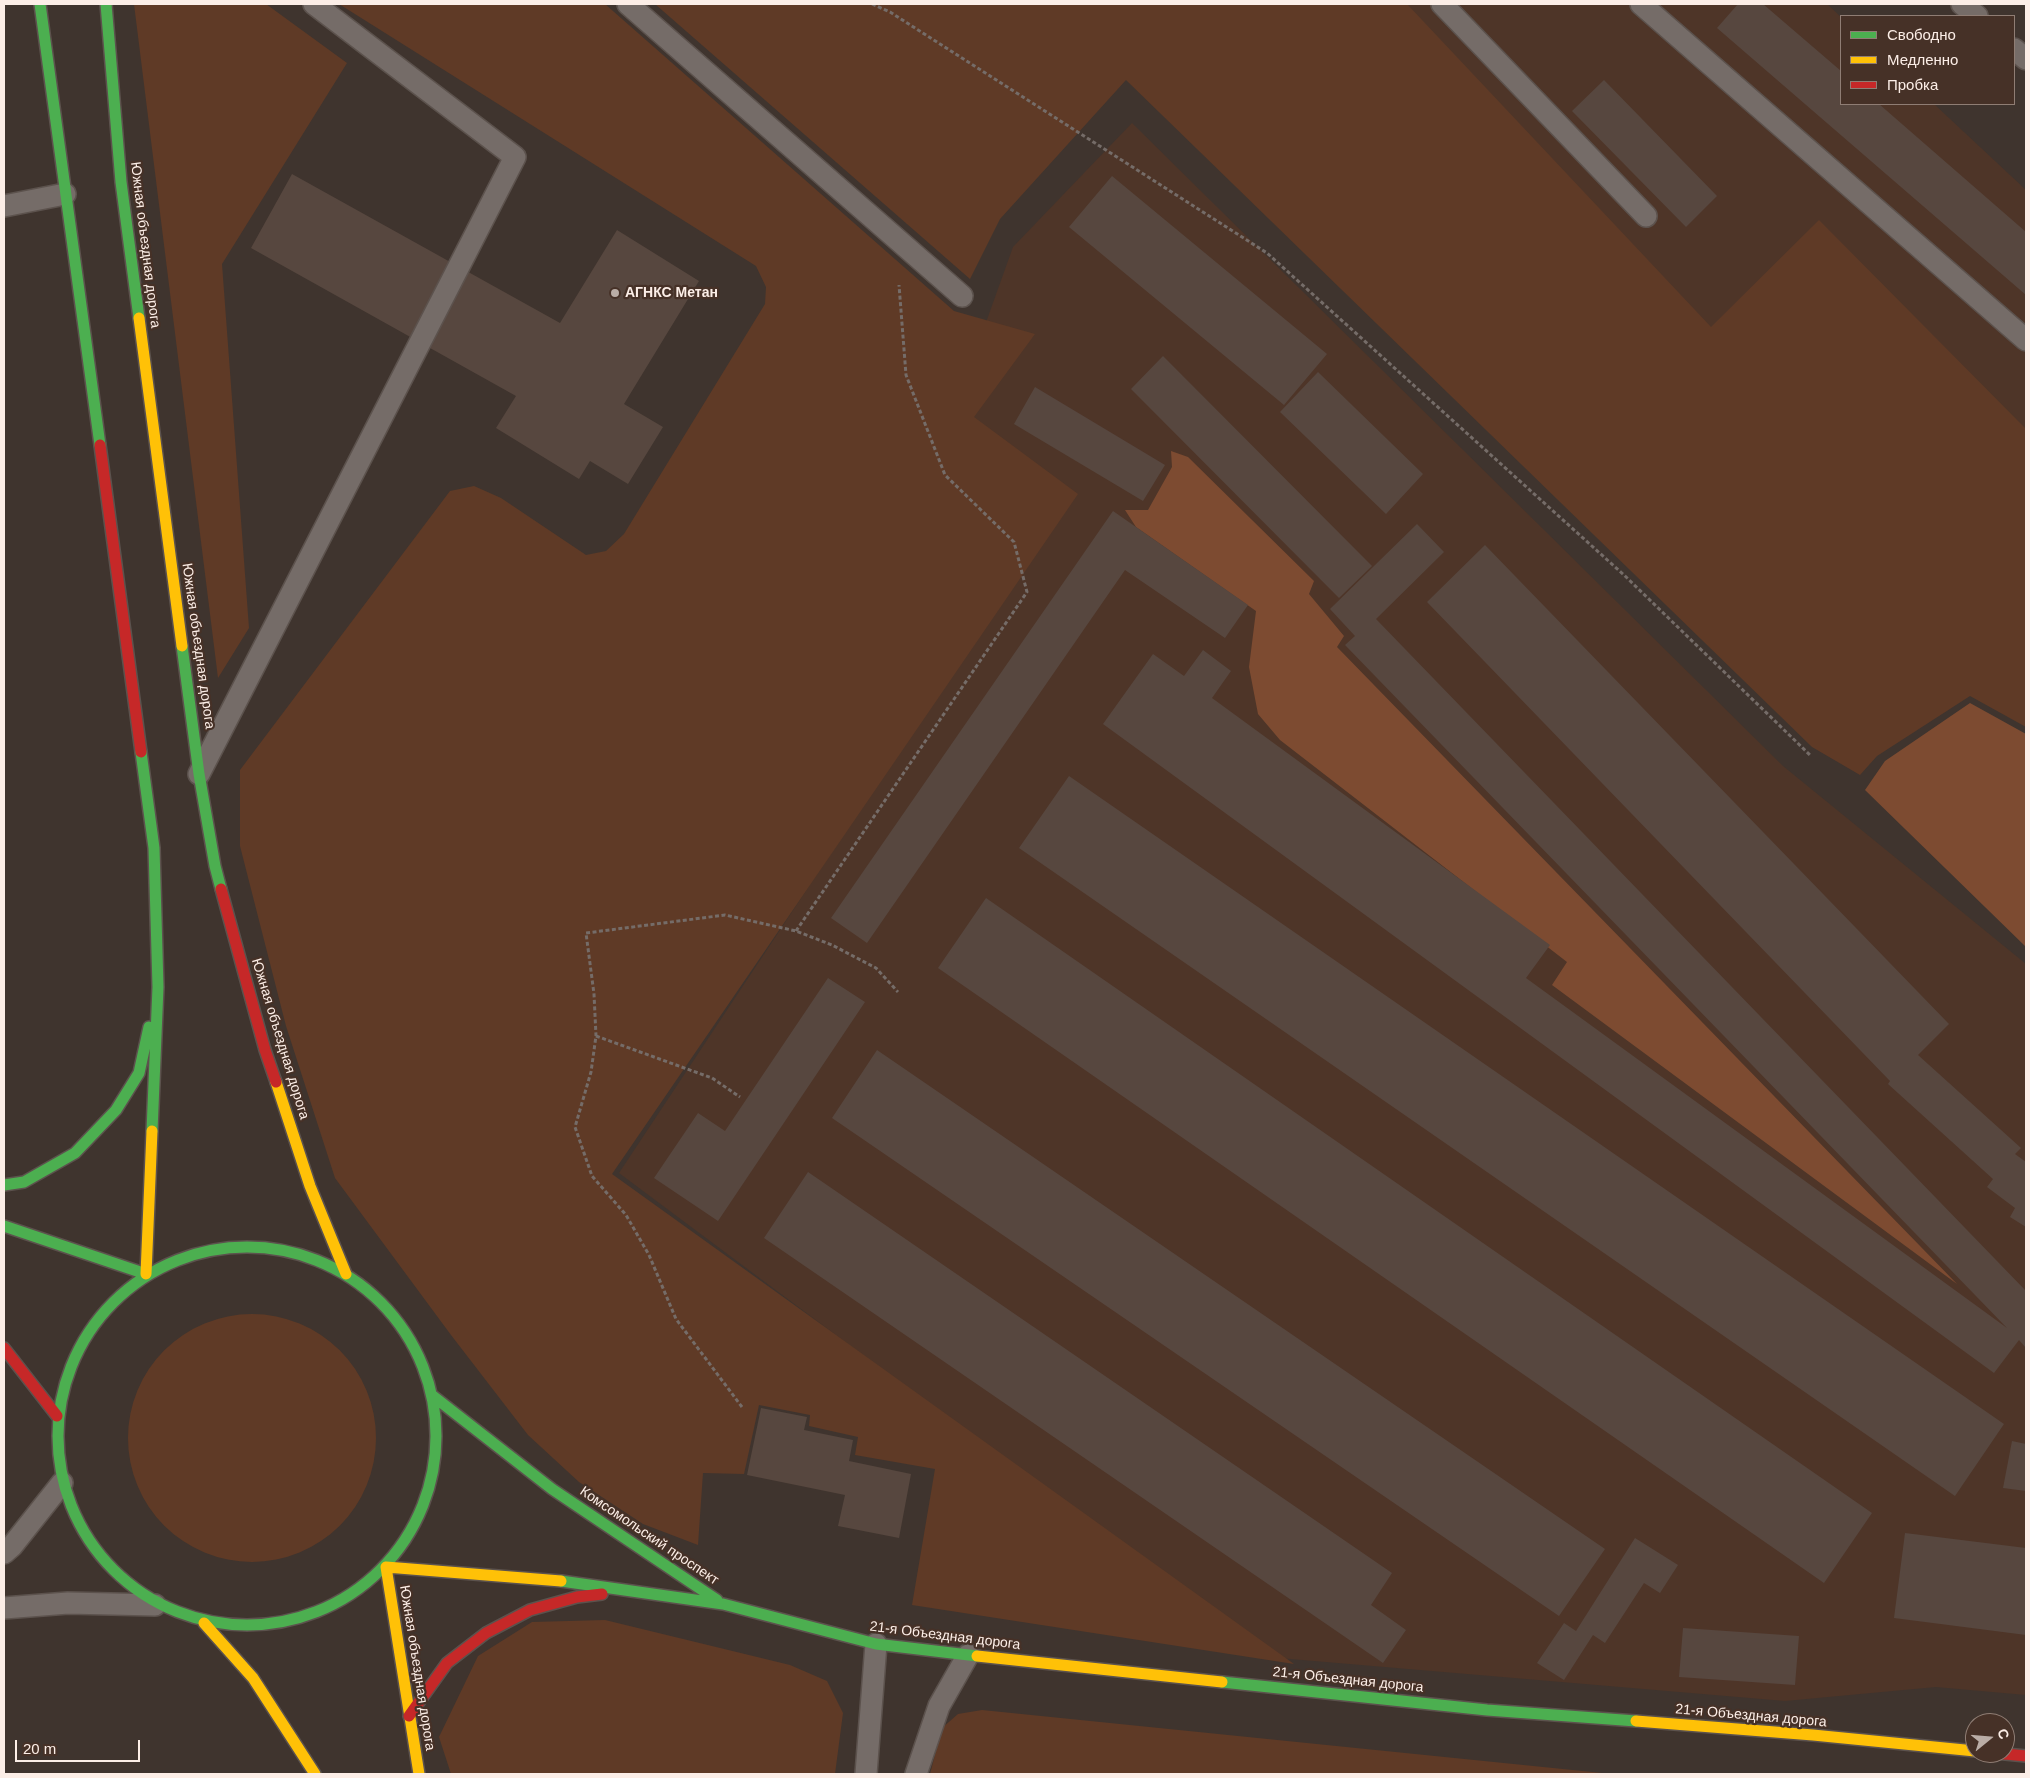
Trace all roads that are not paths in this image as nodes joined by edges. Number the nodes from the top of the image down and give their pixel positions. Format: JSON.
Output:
{"nodes":[{"id":1,"x":40,"y":4,"type":"edge"},
{"id":2,"x":106,"y":4,"type":"edge"},
{"id":3,"x":314,"y":4,"type":"edge"},
{"id":4,"x":628,"y":4,"type":"edge"},
{"id":5,"x":1442,"y":4,"type":"edge"},
{"id":6,"x":1641,"y":4,"type":"edge"},
{"id":7,"x":1962,"y":4,"type":"edge"},
{"id":8,"x":1976,"y":15,"type":"edge"},
{"id":9,"x":2015,"y":50,"type":"edge"},
{"id":10,"x":2026,"y":60,"type":"edge"},
{"id":11,"x":65,"y":194,"type":"junction"},
{"id":12,"x":4,"y":206,"type":"edge"},
{"id":13,"x":1646,"y":216,"type":"dead end"},
{"id":14,"x":962,"y":296,"type":"dead end"},
{"id":15,"x":2026,"y":340,"type":"edge"},
{"id":16,"x":200,"y":774,"type":"junction"},
{"id":17,"x":158,"y":987,"type":"junction"},
{"id":18,"x":4,"y":1185,"type":"edge"},
{"id":19,"x":4,"y":1226,"type":"edge"},
{"id":20,"x":146,"y":1274,"type":"junction"},
{"id":21,"x":346,"y":1274,"type":"junction"},
{"id":22,"x":4,"y":1348,"type":"edge"},
{"id":23,"x":433,"y":1396,"type":"junction"},
{"id":24,"x":56,"y":1416,"type":"junction"},
{"id":25,"x":62,"y":1484,"type":"junction"},
{"id":26,"x":4,"y":1553,"type":"edge"},
{"id":27,"x":386,"y":1567,"type":"junction"},
{"id":28,"x":723,"y":1604,"type":"junction"},
{"id":29,"x":155,"y":1605,"type":"junction"},
{"id":30,"x":4,"y":1608,"type":"edge"},
{"id":31,"x":204,"y":1623,"type":"junction"},
{"id":32,"x":876,"y":1644,"type":"junction"},
{"id":33,"x":968,"y":1655,"type":"junction"},
{"id":34,"x":409,"y":1716,"type":"junction"},
{"id":35,"x":1965,"y":1750,"type":"edge"},
{"id":36,"x":315,"y":1774,"type":"edge"},
{"id":37,"x":419,"y":1774,"type":"edge"},
{"id":38,"x":866,"y":1774,"type":"edge"},
{"id":39,"x":916,"y":1774,"type":"edge"}],
"edges":[{"from":1,"to":11,"type":"main road"},
{"from":2,"to":16,"type":"main road","name":"Южная объездная дорога"},
{"from":3,"to":16,"type":"lane"},
{"from":4,"to":14,"type":"lane"},
{"from":5,"to":13,"type":"lane"},
{"from":6,"to":15,"type":"lane"},
{"from":7,"to":8,"type":"lane"},
{"from":9,"to":10,"type":"lane"},
{"from":11,"to":12,"type":"lane"},
{"from":11,"to":17,"type":"main road"},
{"from":16,"to":21,"type":"main road","name":"Южная объездная дорога"},
{"from":17,"to":18,"type":"main road"},
{"from":17,"to":20,"type":"main road"},
{"from":19,"to":20,"type":"main road"},
{"from":20,"to":21,"type":"main road"},
{"from":20,"to":24,"type":"main road"},
{"from":21,"to":23,"type":"main road"},
{"from":22,"to":24,"type":"main road"},
{"from":23,"to":27,"type":"main road"},
{"from":23,"to":28,"type":"main road","name":"Комсомольский проспект"},
{"from":24,"to":25,"type":"main road"},
{"from":25,"to":26,"type":"lane"},
{"from":25,"to":29,"type":"main road"},
{"from":27,"to":28,"type":"main road","name":"Комсомольский проспект"},
{"from":27,"to":31,"type":"main road"},
{"from":27,"to":34,"type":"main road","name":"Южная объездная дорога"},
{"from":28,"to":32,"type":"main road","name":"21-я Объездная дорога"},
{"from":28,"to":34,"type":"main road"},
{"from":29,"to":30,"type":"lane"},
{"from":29,"to":31,"type":"main road"},
{"from":31,"to":36,"type":"main road"},
{"from":32,"to":33,"type":"main road","name":"21-я Объездная дорога"},
{"from":32,"to":38,"type":"lane"},
{"from":33,"to":35,"type":"main road","name":"21-я Объездная дорога"},
{"from":33,"to":39,"type":"lane"},
{"from":34,"to":37,"type":"main road","name":"Южная объездная дорога"}]}
